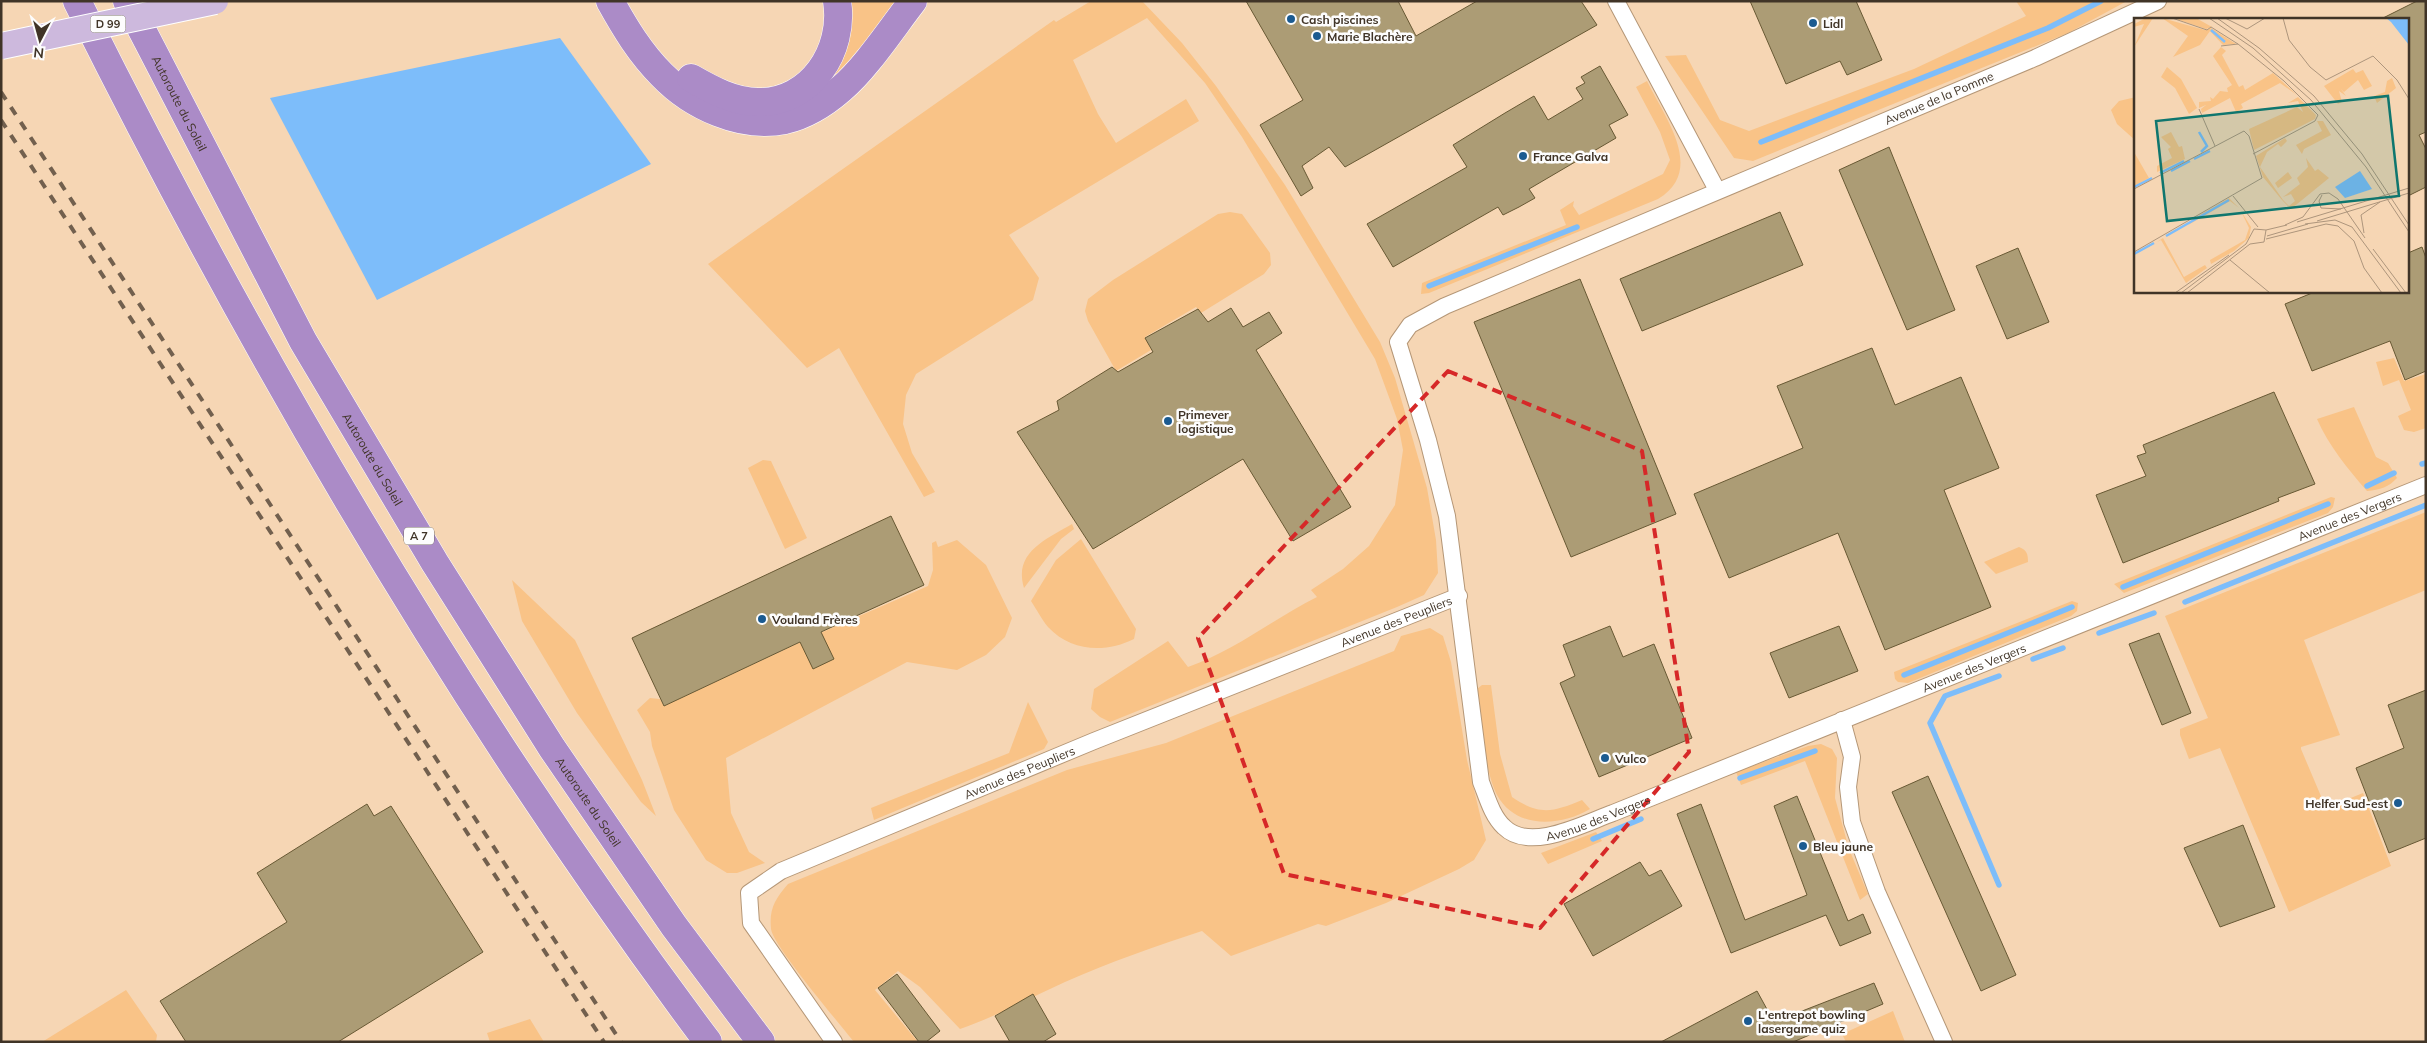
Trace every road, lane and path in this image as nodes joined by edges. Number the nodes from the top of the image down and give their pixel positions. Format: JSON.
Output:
{"nodes":[{"id":1,"x":77,"y":1,"type":"edge"},
{"id":2,"x":126,"y":1,"type":"edge"},
{"id":3,"x":215,"y":1,"type":"edge"},
{"id":4,"x":610,"y":1,"type":"edge"},
{"id":5,"x":627,"y":1,"type":"edge"},
{"id":6,"x":837,"y":1,"type":"edge"},
{"id":7,"x":913,"y":1,"type":"edge"},
{"id":8,"x":1616,"y":1,"type":"edge"},
{"id":9,"x":2158,"y":1,"type":"edge"},
{"id":10,"x":1,"y":46,"type":"edge"},
{"id":11,"x":1717,"y":190,"type":"junction"},
{"id":12,"x":2426,"y":485,"type":"edge"},
{"id":13,"x":1459,"y":596,"type":"junction"},
{"id":14,"x":1842,"y":720,"type":"junction"},
{"id":15,"x":708,"y":1042,"type":"edge"},
{"id":16,"x":761,"y":1042,"type":"edge"},
{"id":17,"x":834,"y":1042,"type":"edge"},
{"id":18,"x":1944,"y":1042,"type":"edge"}],
"edges":[{"from":1,"to":15,"type":"highway"},
{"from":2,"to":16,"type":"highway","name":"Autoroute du Soleil","number":"A 7"},
{"from":3,"to":10,"type":"main road","number":"D 99","bridge":true},
{"from":4,"to":7,"type":"highway"},
{"from":5,"to":6,"type":"highway"},
{"from":8,"to":11,"type":"street"},
{"from":9,"to":11,"type":"street","name":"Avenue de la Pomme"},
{"from":11,"to":13,"type":"street","name":"Avenue de la Pomme"},
{"from":12,"to":14,"type":"street","name":"Avenue des Vergers"},
{"from":13,"to":14,"type":"street","name":"Avenue des Vergers"},
{"from":13,"to":17,"type":"street","name":"Avenue des Peupliers"},
{"from":14,"to":18,"type":"street"}]}
